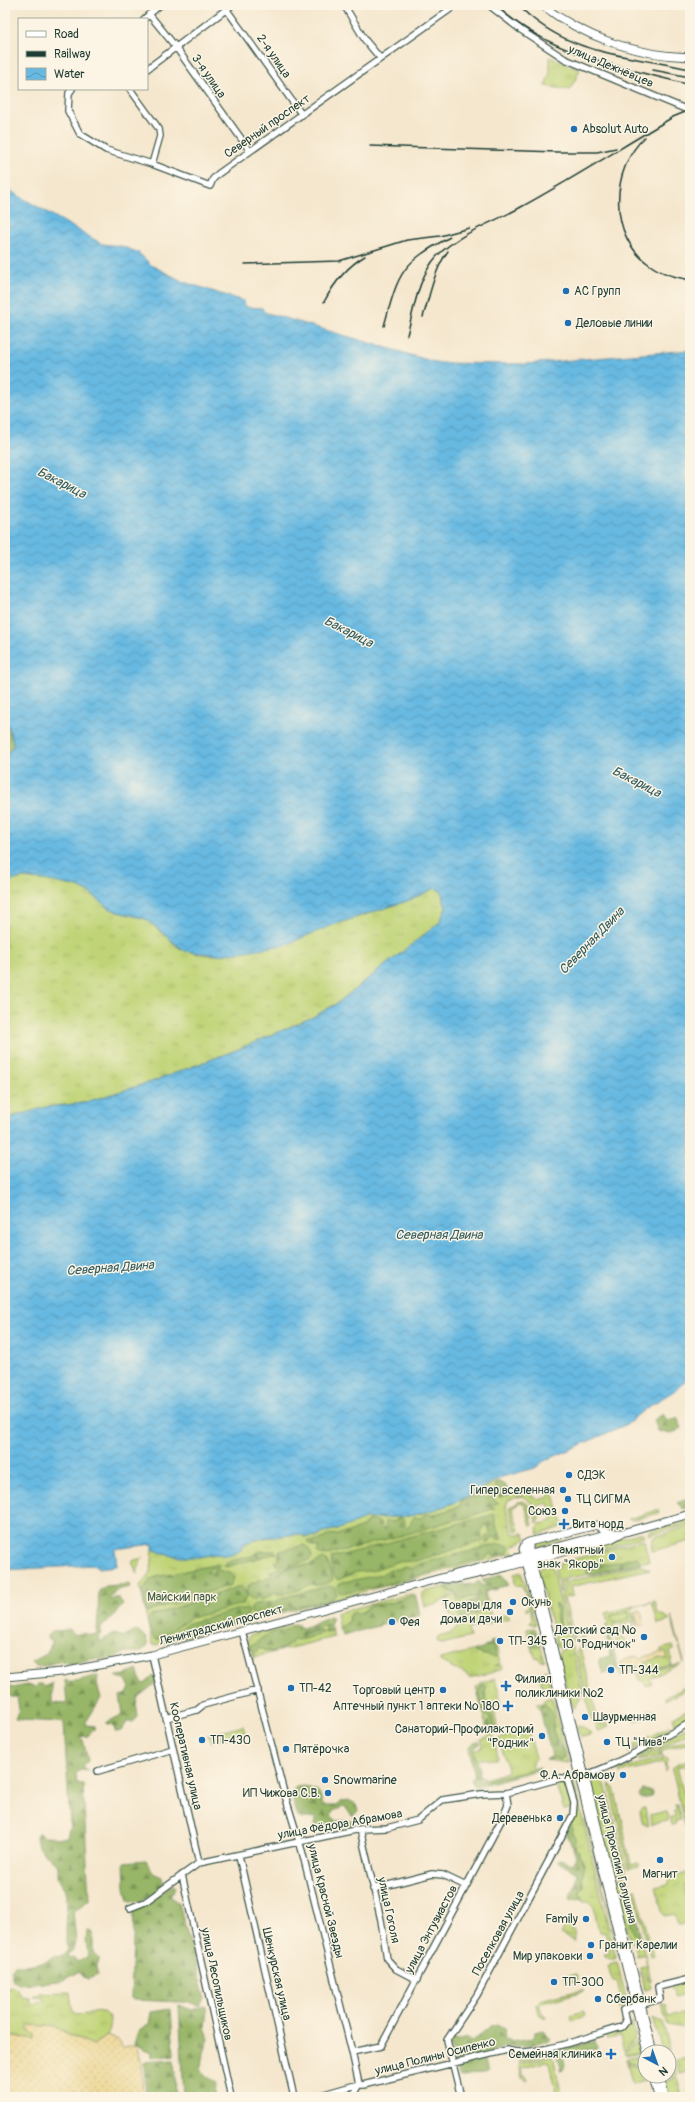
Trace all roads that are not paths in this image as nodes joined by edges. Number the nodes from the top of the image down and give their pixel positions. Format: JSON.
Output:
{"nodes":[{"id":1,"x":160,"y":5,"type":"edge"},
{"id":2,"x":232,"y":5,"type":"edge"},
{"id":3,"x":344,"y":5,"type":"edge"},
{"id":4,"x":456,"y":5,"type":"edge"},
{"id":5,"x":489,"y":5,"type":"edge"},
{"id":6,"x":542,"y":5,"type":"edge"},
{"id":7,"x":227,"y":10,"type":"junction"},
{"id":8,"x":149,"y":14,"type":"junction"},
{"id":9,"x":145,"y":18,"type":"edge"},
{"id":10,"x":175,"y":46,"type":"junction"},
{"id":11,"x":690,"y":57,"type":"edge"},
{"id":12,"x":380,"y":58,"type":"junction"},
{"id":13,"x":148,"y":68,"type":"edge"},
{"id":14,"x":131,"y":90,"type":"edge"},
{"id":15,"x":70,"y":91,"type":"edge"},
{"id":16,"x":690,"y":111,"type":"edge"},
{"id":17,"x":302,"y":115,"type":"junction"},
{"id":18,"x":250,"y":151,"type":"junction"},
{"id":19,"x":152,"y":164,"type":"junction"},
{"id":20,"x":690,"y":1514,"type":"edge"},
{"id":21,"x":610,"y":1533,"type":"junction"},
{"id":22,"x":622,"y":1533,"type":"junction"},
{"id":23,"x":528,"y":1558,"type":"junction"},
{"id":24,"x":242,"y":1631,"type":"junction"},
{"id":25,"x":152,"y":1655,"type":"junction"},
{"id":26,"x":5,"y":1677,"type":"edge"},
{"id":27,"x":258,"y":1690,"type":"junction"},
{"id":28,"x":166,"y":1718,"type":"junction"},
{"id":29,"x":690,"y":1723,"type":"edge"},
{"id":30,"x":174,"y":1749,"type":"junction"},
{"id":31,"x":98,"y":1771,"type":"dead end"},
{"id":32,"x":582,"y":1775,"type":"junction"},
{"id":33,"x":567,"y":1779,"type":"junction"},
{"id":34,"x":506,"y":1793,"type":"junction"},
{"id":35,"x":360,"y":1829,"type":"junction"},
{"id":36,"x":300,"y":1842,"type":"junction"},
{"id":37,"x":239,"y":1856,"type":"junction"},
{"id":38,"x":199,"y":1863,"type":"junction"},
{"id":39,"x":182,"y":1875,"type":"junction"},
{"id":40,"x":466,"y":1886,"type":"junction"},
{"id":41,"x":373,"y":1889,"type":"junction"},
{"id":42,"x":130,"y":1908,"type":"dead end"},
{"id":43,"x":690,"y":1979,"type":"edge"},
{"id":44,"x":417,"y":1980,"type":"junction"},
{"id":45,"x":638,"y":2006,"type":"junction"},
{"id":46,"x":645,"y":2044,"type":"edge"},
{"id":47,"x":650,"y":2044,"type":"edge"},
{"id":48,"x":352,"y":2052,"type":"junction"},
{"id":49,"x":453,"y":2064,"type":"junction"},
{"id":50,"x":359,"y":2084,"type":"junction"},
{"id":51,"x":654,"y":2084,"type":"edge"},
{"id":52,"x":662,"y":2084,"type":"edge"},
{"id":53,"x":231,"y":2097,"type":"edge"},
{"id":54,"x":294,"y":2097,"type":"edge"},
{"id":55,"x":314,"y":2097,"type":"edge"},
{"id":56,"x":352,"y":2097,"type":"edge"},
{"id":57,"x":461,"y":2097,"type":"edge"},
{"id":58,"x":658,"y":2097,"type":"edge"},
{"id":59,"x":665,"y":2097,"type":"edge"}],
"edges":[{"from":1,"to":8,"type":"street"},
{"from":2,"to":7,"type":"street"},
{"from":3,"to":12,"type":"street"},
{"from":4,"to":12,"type":"street","name":"Северный проспект"},
{"from":5,"to":16,"type":"street","name":"улица Дежнёвцев"},
{"from":6,"to":11,"type":"main road"},
{"from":7,"to":10,"type":"street"},
{"from":7,"to":17,"type":"street","name":"2-я улица"},
{"from":8,"to":9,"type":"street"},
{"from":8,"to":10,"type":"street","name":"3-я улица"},
{"from":10,"to":13,"type":"street"},
{"from":10,"to":18,"type":"street","name":"3-я улица"},
{"from":12,"to":17,"type":"street","name":"Северный проспект"},
{"from":14,"to":19,"type":"street"},
{"from":15,"to":19,"type":"street","name":"Северный проспект"},
{"from":17,"to":18,"type":"street","name":"Северный проспект"},
{"from":18,"to":19,"type":"street","name":"Северный проспект"},
{"from":20,"to":22,"type":"main road","name":"Ленинградский проспект"},
{"from":21,"to":22,"type":"main road","name":"Ленинградский проспект"},
{"from":21,"to":23,"type":"main road","name":"Ленинградский проспект"},
{"from":21,"to":23,"type":"main road"},
{"from":22,"to":23,"type":"main road","name":"Ленинградский проспект"},
{"from":23,"to":24,"type":"main road","name":"Ленинградский проспект"},
{"from":23,"to":32,"type":"main road","name":"улица Прокопия Галушина"},
{"from":24,"to":25,"type":"main road","name":"Ленинградский проспект"},
{"from":24,"to":27,"type":"street","name":"улица Красной Звезды"},
{"from":25,"to":26,"type":"main road","name":"Ленинградский проспект"},
{"from":25,"to":28,"type":"street","name":"Кооперативная улица"},
{"from":27,"to":28,"type":"street"},
{"from":27,"to":36,"type":"street","name":"улица Красной Звезды"},
{"from":28,"to":30,"type":"street","name":"Кооперативная улица"},
{"from":29,"to":32,"type":"street","name":"улица Фёдора Абрамова"},
{"from":30,"to":31,"type":"street"},
{"from":30,"to":38,"type":"street","name":"Кооперативная улица"},
{"from":32,"to":33,"type":"street","name":"улица Фёдора Абрамова"},
{"from":32,"to":45,"type":"main road","name":"улица Прокопия Галушина"},
{"from":33,"to":34,"type":"street","name":"улица Фёдора Абрамова"},
{"from":33,"to":49,"type":"street","name":"Поселковая улица"},
{"from":34,"to":35,"type":"street","name":"улица Фёдора Абрамова"},
{"from":34,"to":40,"type":"street","name":"улица Энтузиастов"},
{"from":35,"to":36,"type":"street","name":"улица Фёдора Абрамова"},
{"from":35,"to":41,"type":"street","name":"улица Гоголя"},
{"from":36,"to":37,"type":"street","name":"улица Фёдора Абрамова"},
{"from":36,"to":48,"type":"street","name":"улица Красной Звезды"},
{"from":37,"to":38,"type":"street","name":"улица Фёдора Абрамова"},
{"from":37,"to":54,"type":"street","name":"Шенкурская улица"},
{"from":38,"to":39,"type":"street","name":"улица Фёдора Абрамова"},
{"from":39,"to":42,"type":"street","name":"улица Фёдора Абрамова"},
{"from":39,"to":53,"type":"street","name":"улица Лесопильщиков"},
{"from":40,"to":41,"type":"street"},
{"from":40,"to":44,"type":"street","name":"улица Энтузиастов"},
{"from":41,"to":44,"type":"street","name":"улица Гоголя"},
{"from":43,"to":45,"type":"street","name":"улица Полины Осипенко"},
{"from":44,"to":48,"type":"street","name":"улица Энтузиастов"},
{"from":45,"to":46,"type":"main road","name":"улица Прокопия Галушина"},
{"from":45,"to":47,"type":"main road","name":"улица Прокопия Галушина"},
{"from":45,"to":49,"type":"street","name":"улица Полины Осипенко"},
{"from":48,"to":50,"type":"street","name":"улица Красной Звезды"},
{"from":49,"to":50,"type":"street","name":"улица Полины Осипенко"},
{"from":49,"to":57,"type":"street","name":"Поселковая улица"},
{"from":50,"to":55,"type":"street","name":"улица Полины Осипенко"},
{"from":50,"to":56,"type":"street"},
{"from":51,"to":58,"type":"main road"},
{"from":52,"to":59,"type":"main road"}]}
